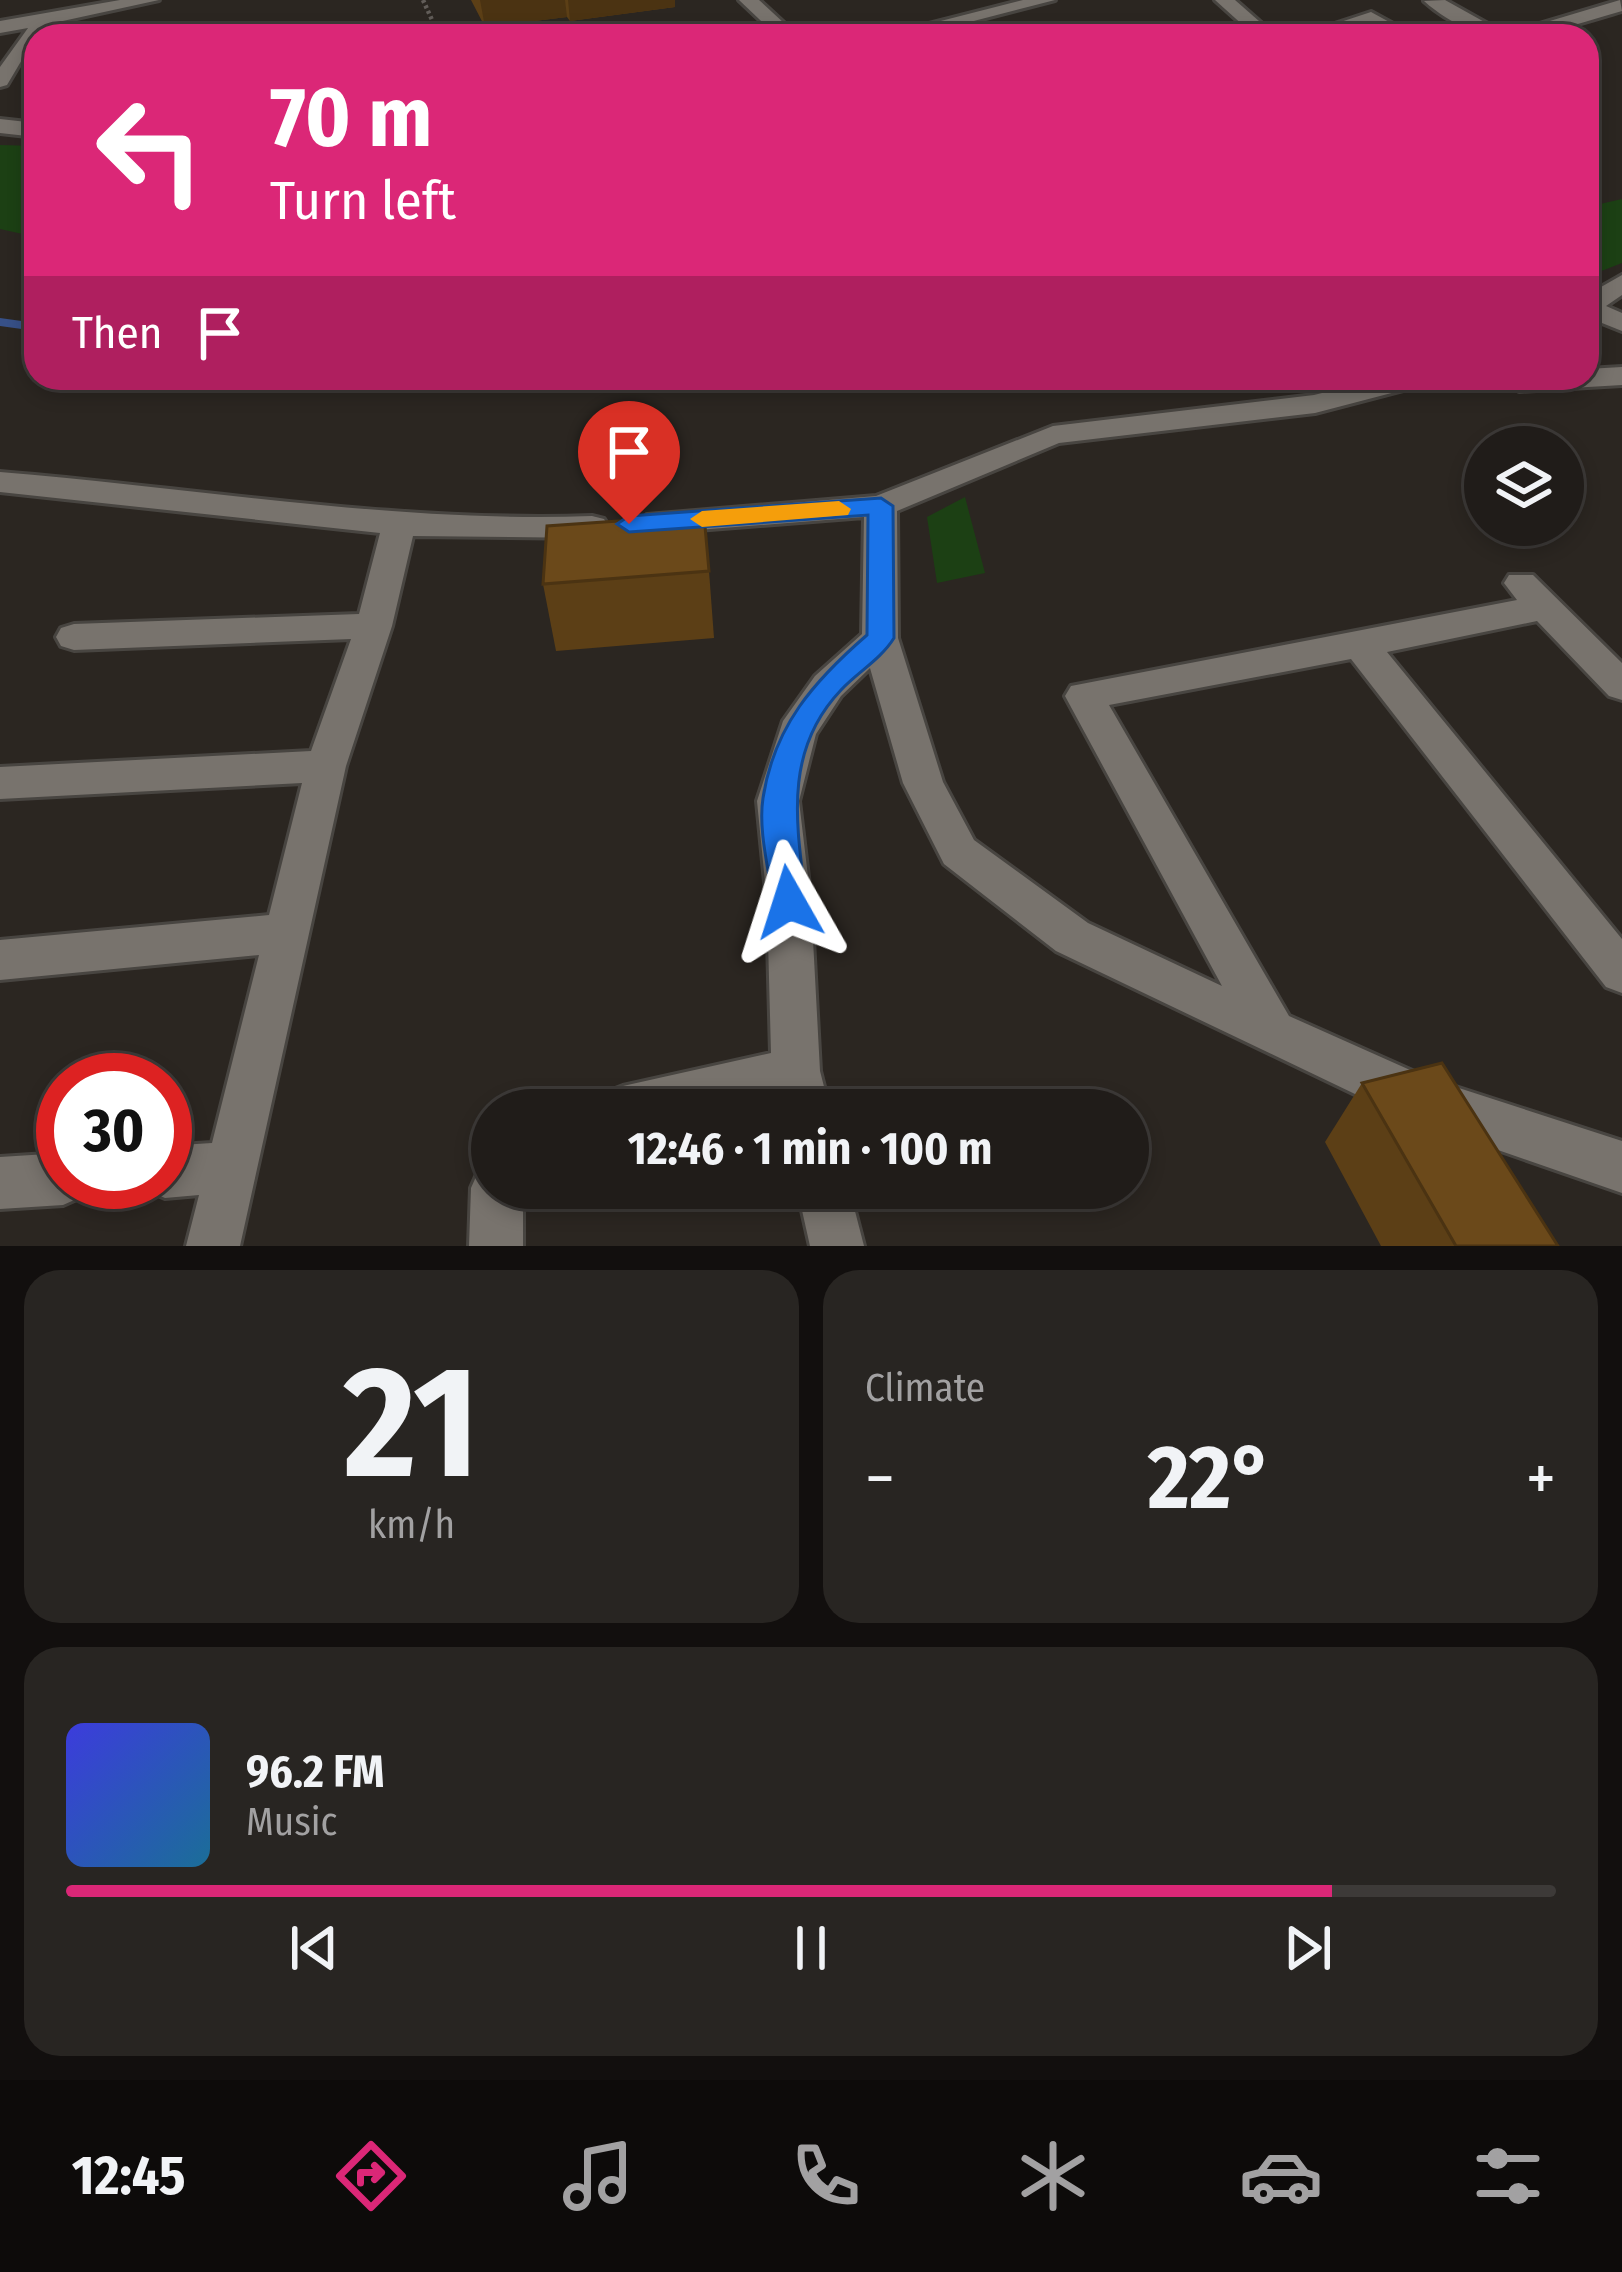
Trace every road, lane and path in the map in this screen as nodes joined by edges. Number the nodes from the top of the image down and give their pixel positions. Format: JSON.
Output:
{"nodes":[{"id":1,"x":150,"y":0,"type":"edge"},
{"id":2,"x":748,"y":0,"type":"edge"},
{"id":3,"x":925,"y":0,"type":"edge"},
{"id":4,"x":1224,"y":0,"type":"edge"},
{"id":5,"x":1566,"y":0,"type":"edge"},
{"id":6,"x":1433,"y":1,"type":"edge"},
{"id":7,"x":1052,"y":3,"type":"edge"},
{"id":8,"x":1622,"y":5,"type":"edge"},
{"id":9,"x":1596,"y":13,"type":"junction"},
{"id":10,"x":954,"y":21,"type":"junction"},
{"id":11,"x":41,"y":22,"type":"joint"},
{"id":12,"x":25,"y":24,"type":"edge"},
{"id":13,"x":775,"y":24,"type":"edge"},
{"id":14,"x":942,"y":24,"type":"edge"},
{"id":15,"x":1247,"y":24,"type":"edge"},
{"id":16,"x":1352,"y":24,"type":"edge"},
{"id":17,"x":1381,"y":24,"type":"edge"},
{"id":18,"x":1476,"y":24,"type":"edge"},
{"id":19,"x":1557,"y":24,"type":"edge"},
{"id":20,"x":1622,"y":26,"type":"edge"},
{"id":21,"x":24,"y":49,"type":"edge"},
{"id":22,"x":0,"y":81,"type":"edge"},
{"id":23,"x":1369,"y":390,"type":"edge"},
{"id":24,"x":0,"y":482,"type":"edge"},
{"id":25,"x":881,"y":506,"type":"junction"},
{"id":26,"x":399,"y":526,"type":"junction"},
{"id":27,"x":374,"y":626,"type":"junction"},
{"id":28,"x":74,"y":637,"type":"dead end"},
{"id":29,"x":880,"y":638,"type":"junction"},
{"id":30,"x":1360,"y":644,"type":"junction"},
{"id":31,"x":1622,"y":686,"type":"edge"},
{"id":32,"x":326,"y":766,"type":"junction"},
{"id":33,"x":0,"y":783,"type":"edge"},
{"id":34,"x":287,"y":933,"type":"junction"},
{"id":35,"x":0,"y":960,"type":"edge"},
{"id":36,"x":1622,"y":973,"type":"edge"},
{"id":37,"x":1272,"y":1032,"type":"junction"},
{"id":38,"x":801,"y":1089,"type":"edge"},
{"id":39,"x":1421,"y":1100,"type":"junction"},
{"id":40,"x":1453,"y":1155,"type":"edge"},
{"id":41,"x":232,"y":1167,"type":"junction"},
{"id":42,"x":1622,"y":1168,"type":"edge"},
{"id":43,"x":192,"y":1170,"type":"edge"},
{"id":44,"x":36,"y":1181,"type":"edge"},
{"id":45,"x":0,"y":1183,"type":"edge"},
{"id":46,"x":497,"y":1209,"type":"edge"},
{"id":47,"x":829,"y":1209,"type":"edge"},
{"id":48,"x":213,"y":1246,"type":"edge"},
{"id":49,"x":496,"y":1246,"type":"edge"},
{"id":50,"x":837,"y":1246,"type":"edge"}],
"edges":[{"from":1,"to":11,"type":"street"},
{"from":2,"to":13,"type":"street"},
{"from":3,"to":10,"type":"street"},
{"from":4,"to":15,"type":"street"},
{"from":5,"to":9,"type":"street"},
{"from":6,"to":18,"type":"street"},
{"from":7,"to":10,"type":"street"},
{"from":8,"to":9,"type":"street"},
{"from":9,"to":19,"type":"street"},
{"from":9,"to":20,"type":"street"},
{"from":10,"to":14,"type":"street"},
{"from":11,"to":12,"type":"street"},
{"from":16,"to":17,"type":"street"},
{"from":21,"to":22,"type":"street"},
{"from":23,"to":25,"type":"street"},
{"from":24,"to":26,"type":"street"},
{"from":25,"to":26,"type":"street"},
{"from":25,"to":29,"type":"street"},
{"from":26,"to":27,"type":"street"},
{"from":27,"to":28,"type":"street"},
{"from":27,"to":32,"type":"street"},
{"from":29,"to":37,"type":"street"},
{"from":29,"to":38,"type":"street"},
{"from":30,"to":31,"type":"street"},
{"from":30,"to":36,"type":"street"},
{"from":30,"to":37,"type":"street"},
{"from":32,"to":33,"type":"street"},
{"from":32,"to":34,"type":"street"},
{"from":34,"to":35,"type":"street"},
{"from":34,"to":41,"type":"street"},
{"from":37,"to":39,"type":"street"},
{"from":39,"to":40,"type":"street"},
{"from":39,"to":42,"type":"street"},
{"from":41,"to":43,"type":"street"},
{"from":41,"to":48,"type":"street"},
{"from":44,"to":45,"type":"street"},
{"from":46,"to":49,"type":"street"},
{"from":47,"to":50,"type":"street"}]}
